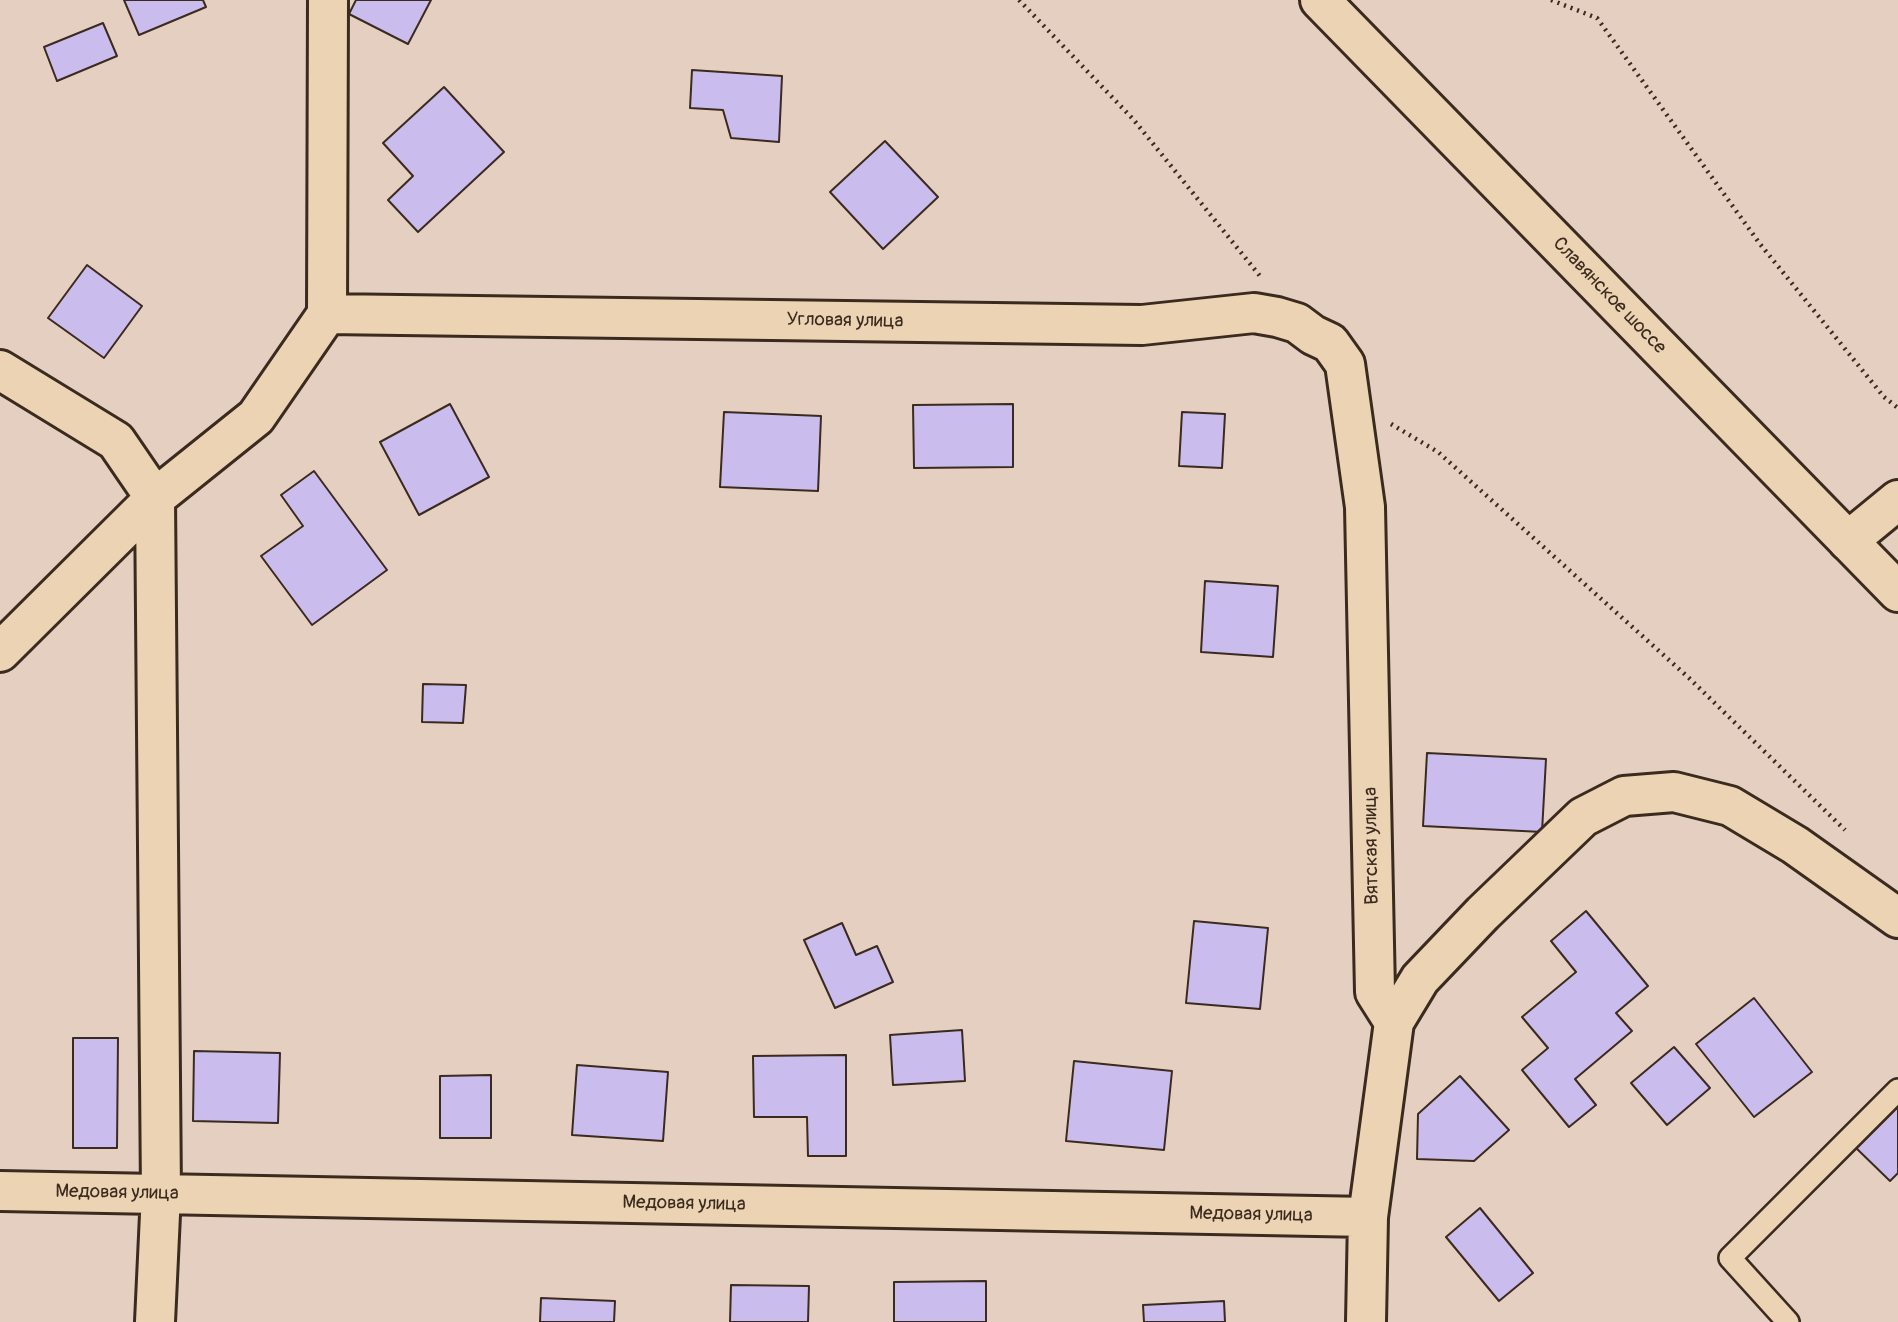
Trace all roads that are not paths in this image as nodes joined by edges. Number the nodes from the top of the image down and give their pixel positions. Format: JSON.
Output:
{"nodes":[{"id":1,"x":328,"y":0,"type":"edge"},
{"id":2,"x":1320,"y":0,"type":"edge"},
{"id":3,"x":327,"y":314,"type":"junction"},
{"id":4,"x":0,"y":370,"type":"edge"},
{"id":5,"x":1348,"y":382,"type":"joint"},
{"id":6,"x":155,"y":498,"type":"junction"},
{"id":7,"x":1898,"y":500,"type":"edge"},
{"id":8,"x":1848,"y":541,"type":"junction"},
{"id":9,"x":1898,"y":592,"type":"edge"},
{"id":10,"x":0,"y":652,"type":"edge"},
{"id":11,"x":1898,"y":918,"type":"edge"},
{"id":12,"x":1394,"y":1022,"type":"junction"},
{"id":13,"x":1898,"y":1090,"type":"edge"},
{"id":14,"x":0,"y":1191,"type":"edge"},
{"id":15,"x":160,"y":1194,"type":"junction"},
{"id":16,"x":1368,"y":1217,"type":"junction"},
{"id":17,"x":155,"y":1322,"type":"edge"},
{"id":18,"x":1366,"y":1322,"type":"edge"},
{"id":19,"x":1788,"y":1322,"type":"edge"}],
"edges":[{"from":1,"to":3,"type":"street"},
{"from":2,"to":8,"type":"street","name":"Славянское шоссе"},
{"from":3,"to":5,"type":"street","name":"Угловая улица"},
{"from":3,"to":6,"type":"street"},
{"from":4,"to":6,"type":"street"},
{"from":5,"to":12,"type":"street","name":"Вятская улица"},
{"from":6,"to":10,"type":"street"},
{"from":6,"to":15,"type":"street"},
{"from":7,"to":8,"type":"street"},
{"from":8,"to":9,"type":"street","name":"Славянское шоссе"},
{"from":11,"to":12,"type":"street"},
{"from":12,"to":16,"type":"street"},
{"from":13,"to":19,"type":"lane"},
{"from":14,"to":15,"type":"street","name":"Медовая улица"},
{"from":15,"to":16,"type":"street","name":"Медовая улица"},
{"from":15,"to":17,"type":"street"},
{"from":16,"to":18,"type":"street"}]}
